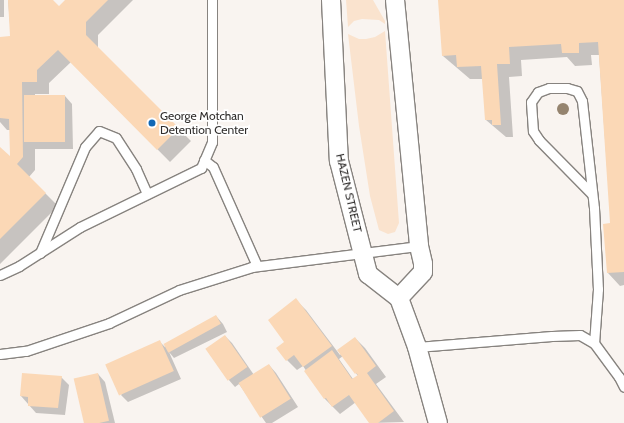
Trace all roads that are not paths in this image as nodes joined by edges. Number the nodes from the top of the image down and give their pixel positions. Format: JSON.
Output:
{"nodes":[{"id":1,"x":212,"y":0,"type":"edge"},
{"id":2,"x":331,"y":0,"type":"edge"},
{"id":3,"x":395,"y":0,"type":"edge"},
{"id":4,"x":204,"y":160,"type":"junction"},
{"id":5,"x":148,"y":194,"type":"junction"},
{"id":6,"x":592,"y":194,"type":"junction"},
{"id":7,"x":419,"y":246,"type":"junction"},
{"id":8,"x":40,"y":252,"type":"junction"},
{"id":9,"x":363,"y":252,"type":"junction"},
{"id":10,"x":257,"y":266,"type":"junction"},
{"id":11,"x":0,"y":275,"type":"edge"},
{"id":12,"x":399,"y":298,"type":"junction"},
{"id":13,"x":594,"y":343,"type":"junction"},
{"id":14,"x":417,"y":346,"type":"junction"},
{"id":15,"x":0,"y":354,"type":"edge"},
{"id":16,"x":624,"y":387,"type":"edge"},
{"id":17,"x":438,"y":423,"type":"edge"}],
"edges":[{"from":1,"to":4,"type":"lane"},
{"from":2,"to":9,"type":"street","name":"HAZEN STREET"},
{"from":3,"to":7,"type":"street"},
{"from":4,"to":5,"type":"lane"},
{"from":4,"to":10,"type":"lane"},
{"from":5,"to":8,"type":"lane"},
{"from":5,"to":8,"type":"lane"},
{"from":6,"to":6,"type":"lane"},
{"from":6,"to":13,"type":"lane"},
{"from":7,"to":9,"type":"lane"},
{"from":7,"to":12,"type":"street"},
{"from":8,"to":11,"type":"lane"},
{"from":9,"to":10,"type":"lane"},
{"from":9,"to":12,"type":"street","name":"HAZEN STREET"},
{"from":10,"to":15,"type":"lane"},
{"from":12,"to":14,"type":"street"},
{"from":13,"to":14,"type":"lane"},
{"from":13,"to":16,"type":"lane"},
{"from":14,"to":17,"type":"street"}]}
